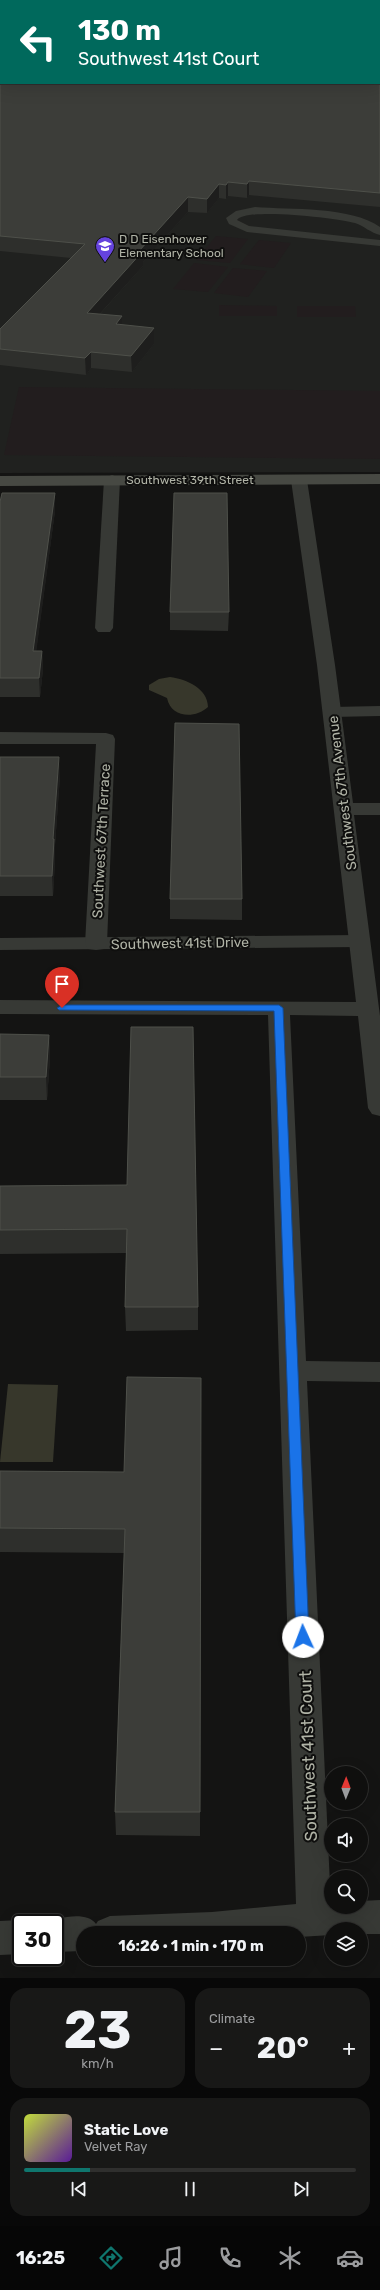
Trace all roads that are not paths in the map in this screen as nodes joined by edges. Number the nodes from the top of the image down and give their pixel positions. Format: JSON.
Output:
{"nodes":[{"id":1,"x":380,"y":232,"type":"edge"},
{"id":2,"x":380,"y":243,"type":"edge"},
{"id":3,"x":380,"y":479,"type":"edge"},
{"id":4,"x":0,"y":480,"type":"edge"},
{"id":5,"x":112,"y":480,"type":"junction"},
{"id":6,"x":299,"y":480,"type":"junction"},
{"id":7,"x":104,"y":628,"type":"dead end"},
{"id":8,"x":380,"y":711,"type":"edge"},
{"id":9,"x":332,"y":712,"type":"junction"},
{"id":10,"x":0,"y":738,"type":"edge"},
{"id":11,"x":344,"y":809,"type":"junction"},
{"id":12,"x":380,"y":809,"type":"edge"},
{"id":13,"x":360,"y":941,"type":"junction"},
{"id":14,"x":0,"y":944,"type":"edge"},
{"id":15,"x":96,"y":944,"type":"junction"},
{"id":16,"x":0,"y":1007,"type":"edge"},
{"id":17,"x":279,"y":1008,"type":"junction"},
{"id":18,"x":368,"y":1009,"type":"junction"},
{"id":19,"x":380,"y":1108,"type":"edge"},
{"id":20,"x":292,"y":1371,"type":"junction"},
{"id":21,"x":380,"y":1372,"type":"edge"},
{"id":22,"x":380,"y":1917,"type":"edge"},
{"id":23,"x":314,"y":1918,"type":"junction"},
{"id":24,"x":240,"y":1926,"type":"edge"},
{"id":25,"x":76,"y":1934,"type":"edge"},
{"id":26,"x":64,"y":1935,"type":"edge"},
{"id":27,"x":12,"y":1937,"type":"edge"},
{"id":28,"x":0,"y":1938,"type":"edge"}],
"edges":[{"from":1,"to":2,"type":"lane"},
{"from":3,"to":6,"type":"street","name":"Southwest 39th Street"},
{"from":4,"to":5,"type":"street","name":"Southwest 39th Street"},
{"from":5,"to":6,"type":"street","name":"Southwest 39th Street"},
{"from":5,"to":7,"type":"street"},
{"from":6,"to":9,"type":"street","name":"Southwest 67th Avenue"},
{"from":8,"to":9,"type":"lane"},
{"from":9,"to":11,"type":"street","name":"Southwest 67th Avenue"},
{"from":10,"to":15,"type":"street","name":"Southwest 67th Terrace"},
{"from":11,"to":12,"type":"street"},
{"from":11,"to":13,"type":"street","name":"Southwest 67th Avenue"},
{"from":13,"to":15,"type":"lane","name":"Southwest 41st Drive"},
{"from":13,"to":18,"type":"street","name":"Southwest 67th Avenue"},
{"from":14,"to":15,"type":"lane","name":"Southwest 41st Drive"},
{"from":16,"to":17,"type":"street"},
{"from":17,"to":18,"type":"street"},
{"from":17,"to":20,"type":"street","name":"Southwest 41st Court"},
{"from":18,"to":19,"type":"street","name":"Southwest 67th Avenue"},
{"from":20,"to":21,"type":"street"},
{"from":20,"to":23,"type":"street","name":"Southwest 41st Court"},
{"from":22,"to":23,"type":"street"},
{"from":23,"to":24,"type":"street"},
{"from":25,"to":26,"type":"street"},
{"from":27,"to":28,"type":"street"}]}
